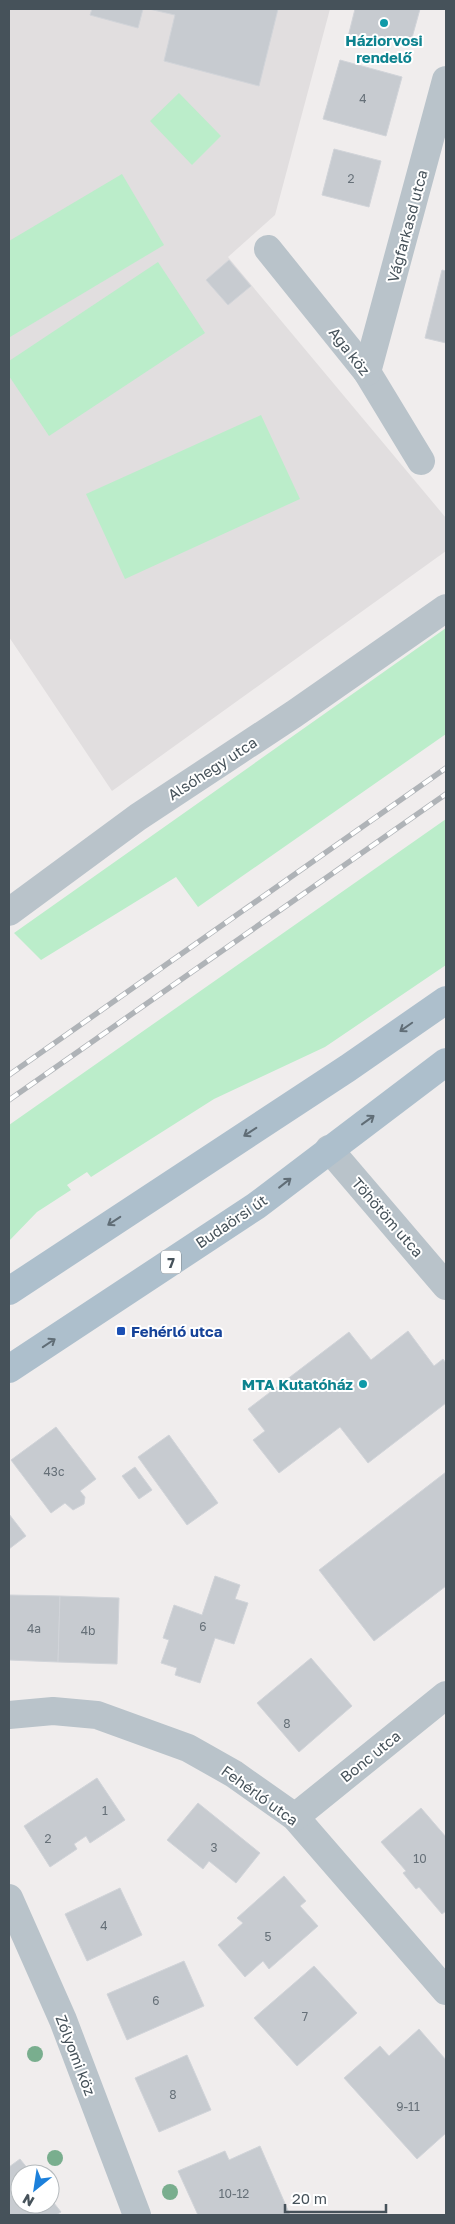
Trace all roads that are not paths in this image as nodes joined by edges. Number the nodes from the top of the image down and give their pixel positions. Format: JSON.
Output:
{"nodes":[{"id":1,"x":445,"y":91,"type":"edge"},
{"id":2,"x":268,"y":249,"type":"dead end"},
{"id":3,"x":368,"y":372,"type":"junction"},
{"id":4,"x":421,"y":461,"type":"dead end"},
{"id":5,"x":446,"y":608,"type":"edge"},
{"id":6,"x":9,"y":912,"type":"edge"},
{"id":7,"x":446,"y":1000,"type":"edge"},
{"id":8,"x":446,"y":1062,"type":"edge"},
{"id":9,"x":329,"y":1149,"type":"junction"},
{"id":10,"x":446,"y":1286,"type":"edge"},
{"id":11,"x":9,"y":1291,"type":"edge"},
{"id":12,"x":9,"y":1370,"type":"edge"},
{"id":13,"x":446,"y":1695,"type":"edge"},
{"id":14,"x":9,"y":1715,"type":"edge"},
{"id":15,"x":295,"y":1817,"type":"junction"},
{"id":16,"x":9,"y":1898,"type":"edge"},
{"id":17,"x":446,"y":1991,"type":"edge"},
{"id":18,"x":136,"y":2215,"type":"edge"}],
"edges":[{"from":1,"to":3,"type":"street","name":"Vágfarkasd utca"},
{"from":2,"to":3,"type":"street","name":"Aga köz"},
{"from":3,"to":4,"type":"street","name":"Aga köz"},
{"from":5,"to":6,"type":"street","name":"Alsóhegy utca"},
{"from":7,"to":11,"type":"main road","one_way":true},
{"from":9,"to":8,"type":"main road","name":"Budaörsi út","number":"7","one_way":true},
{"from":9,"to":10,"type":"street","name":"Töhötöm utca"},
{"from":12,"to":9,"type":"main road","name":"Budaörsi út","number":"7","one_way":true},
{"from":13,"to":15,"type":"street","name":"Bonc utca"},
{"from":14,"to":15,"type":"street","name":"Fehérló utca"},
{"from":15,"to":17,"type":"street","name":"Fehérló utca"},
{"from":16,"to":18,"type":"street","name":"Zólyomi köz"}]}
